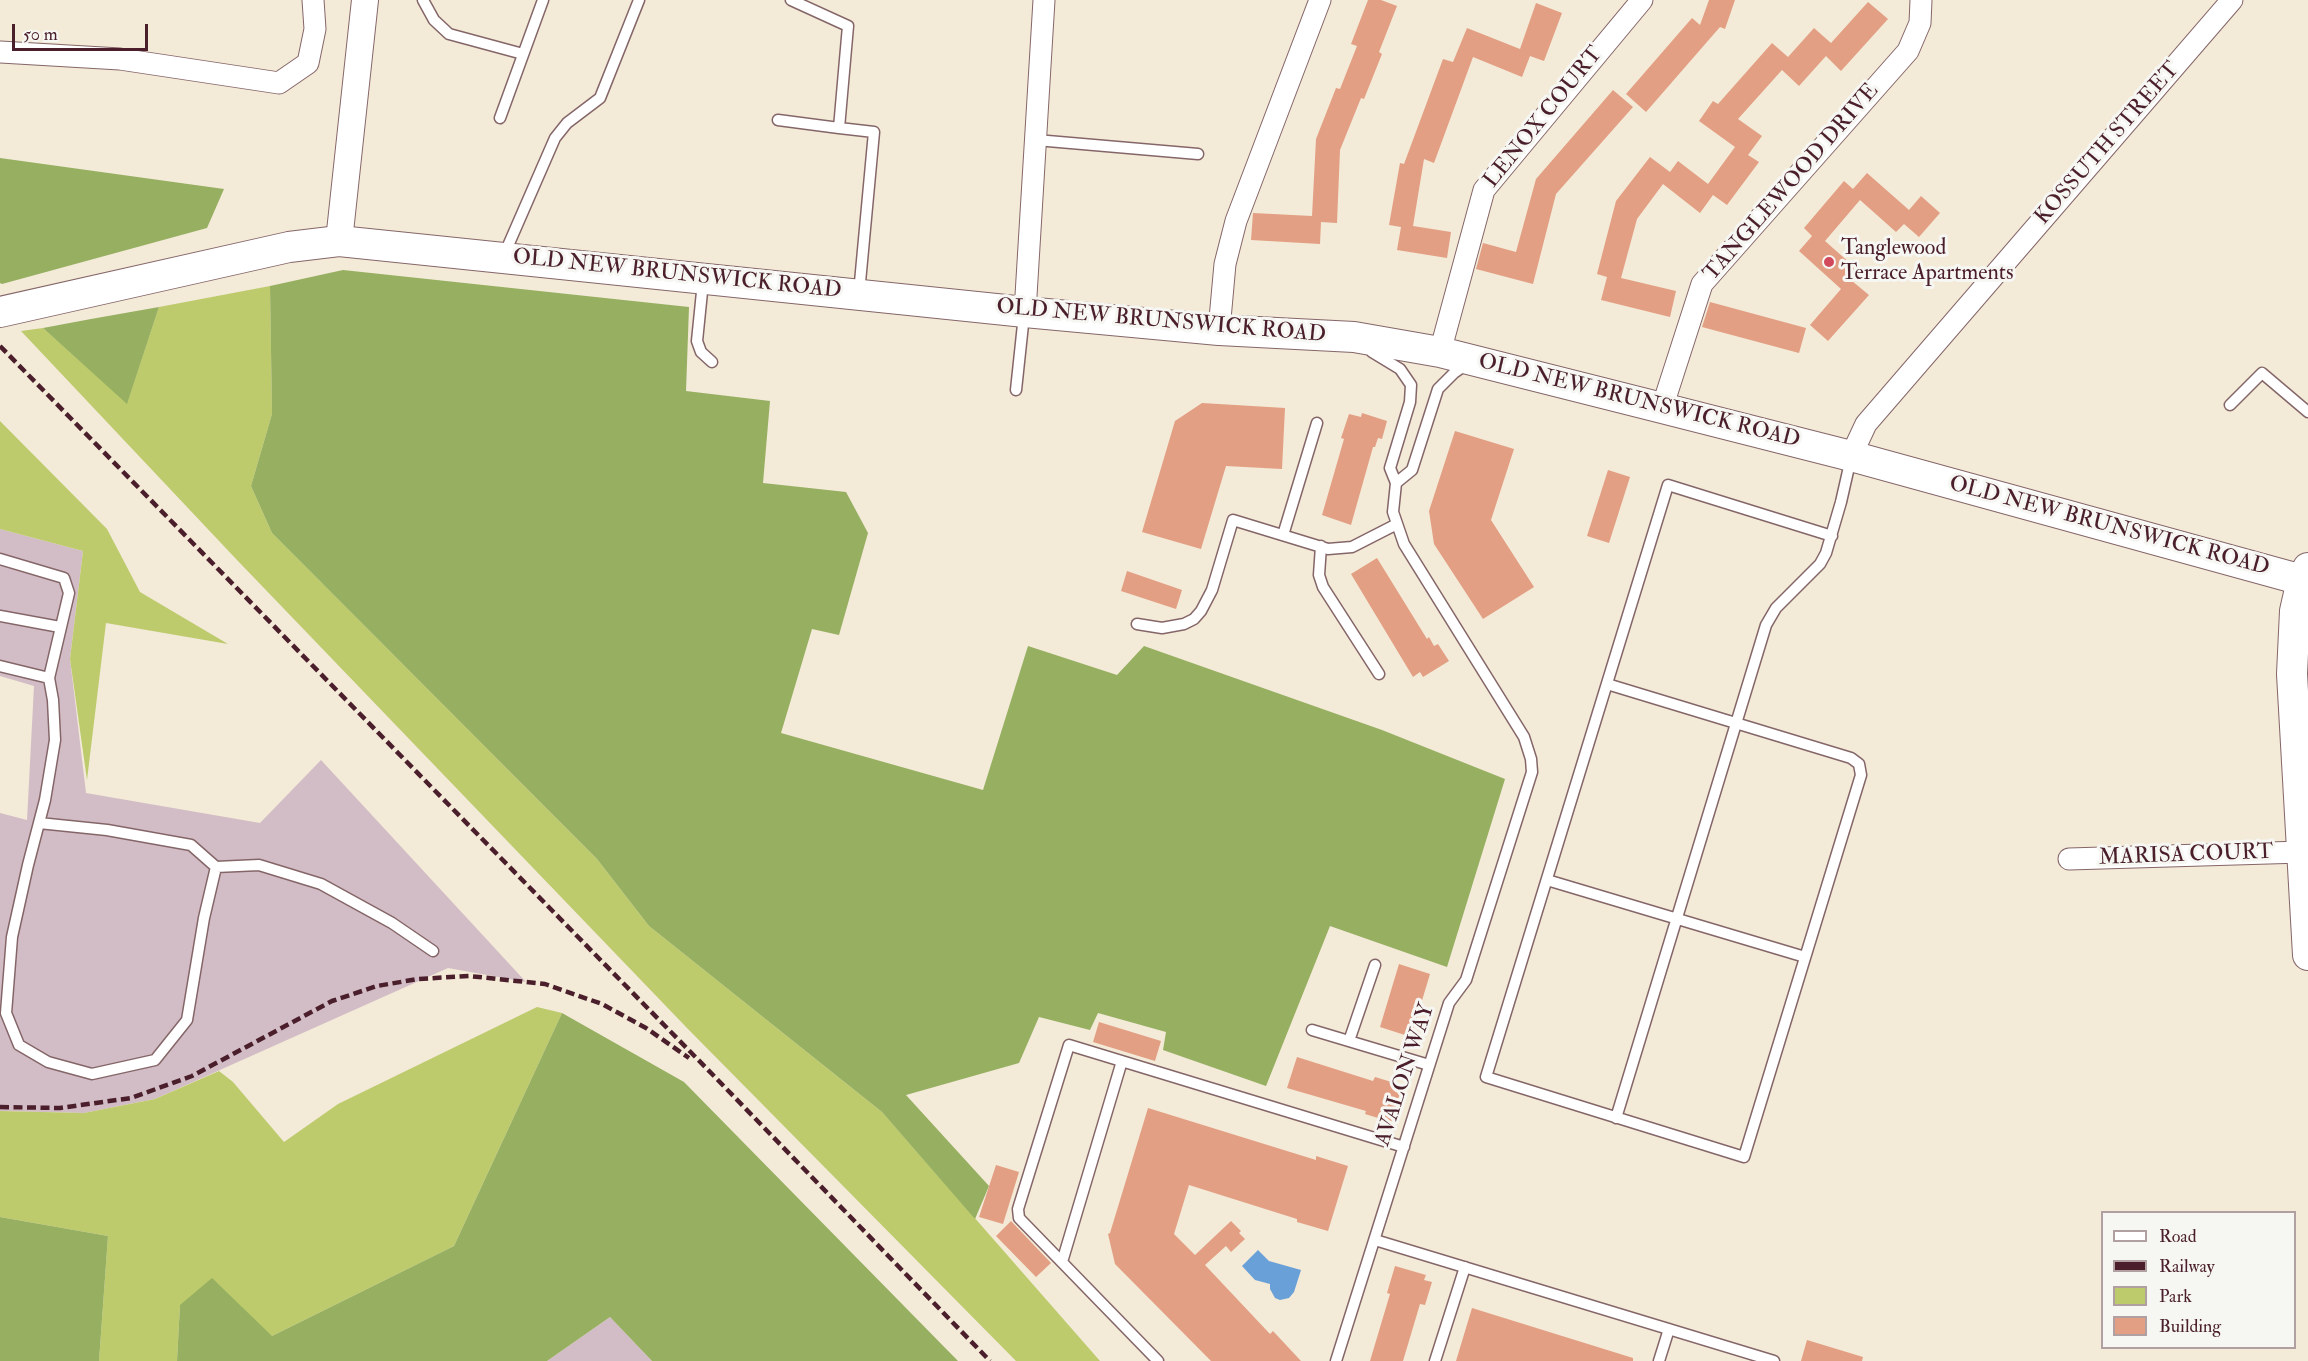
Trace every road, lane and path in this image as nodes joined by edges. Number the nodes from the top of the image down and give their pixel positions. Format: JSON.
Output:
{"nodes":[{"id":1,"x":313,"y":0,"type":"edge"},
{"id":2,"x":365,"y":0,"type":"edge"},
{"id":3,"x":423,"y":0,"type":"edge"},
{"id":4,"x":543,"y":0,"type":"edge"},
{"id":5,"x":639,"y":0,"type":"edge"},
{"id":6,"x":791,"y":0,"type":"edge"},
{"id":7,"x":1044,"y":0,"type":"edge"},
{"id":8,"x":1320,"y":0,"type":"edge"},
{"id":9,"x":1642,"y":0,"type":"edge"},
{"id":10,"x":1921,"y":0,"type":"edge"},
{"id":11,"x":2232,"y":0,"type":"edge"},
{"id":12,"x":0,"y":52,"type":"edge"},
{"id":13,"x":523,"y":54,"type":"junction"},
{"id":14,"x":500,"y":118,"type":"dead end"},
{"id":15,"x":777,"y":120,"type":"dead end"},
{"id":16,"x":839,"y":128,"type":"junction"},
{"id":17,"x":1036,"y":140,"type":"junction"},
{"id":18,"x":1198,"y":154,"type":"dead end"},
{"id":19,"x":339,"y":241,"type":"junction"},
{"id":20,"x":503,"y":258,"type":"junction"},
{"id":21,"x":704,"y":278,"type":"junction"},
{"id":22,"x":859,"y":294,"type":"junction"},
{"id":23,"x":1,"y":312,"type":"edge"},
{"id":24,"x":1025,"y":312,"type":"junction"},
{"id":25,"x":1219,"y":330,"type":"junction"},
{"id":26,"x":1336,"y":336,"type":"junction"},
{"id":27,"x":1440,"y":352,"type":"junction"},
{"id":28,"x":1472,"y":360,"type":"junction"},
{"id":29,"x":712,"y":362,"type":"dead end"},
{"id":30,"x":1016,"y":390,"type":"dead end"},
{"id":31,"x":2230,"y":405,"type":"dead end"},
{"id":32,"x":1662,"y":408,"type":"junction"},
{"id":33,"x":2308,"y":412,"type":"edge"},
{"id":34,"x":1317,"y":423,"type":"dead end"},
{"id":35,"x":1851,"y":456,"type":"junction"},
{"id":36,"x":1396,"y":483,"type":"junction"},
{"id":37,"x":1397,"y":524,"type":"junction"},
{"id":38,"x":1283,"y":535,"type":"junction"},
{"id":39,"x":1832,"y":536,"type":"junction"},
{"id":40,"x":1321,"y":546,"type":"junction"},
{"id":41,"x":0,"y":559,"type":"edge"},
{"id":42,"x":2305,"y":574,"type":"edge"},
{"id":43,"x":0,"y":616,"type":"edge"},
{"id":44,"x":1137,"y":624,"type":"dead end"},
{"id":45,"x":60,"y":627,"type":"junction"},
{"id":46,"x":0,"y":666,"type":"edge"},
{"id":47,"x":1379,"y":674,"type":"dead end"},
{"id":48,"x":49,"y":678,"type":"junction"},
{"id":49,"x":1607,"y":684,"type":"junction"},
{"id":50,"x":1736,"y":723,"type":"junction"},
{"id":51,"x":39,"y":823,"type":"junction"},
{"id":52,"x":2302,"y":852,"type":"junction"},
{"id":53,"x":2070,"y":859,"type":"dead end"},
{"id":54,"x":216,"y":867,"type":"junction"},
{"id":55,"x":1547,"y":880,"type":"junction"},
{"id":56,"x":1676,"y":919,"type":"junction"},
{"id":57,"x":2307,"y":936,"type":"edge"},
{"id":58,"x":433,"y":951,"type":"dead end"},
{"id":59,"x":1805,"y":957,"type":"junction"},
{"id":60,"x":1375,"y":965,"type":"dead end"},
{"id":61,"x":3,"y":1016,"type":"edge"},
{"id":62,"x":1312,"y":1030,"type":"dead end"},
{"id":63,"x":1349,"y":1041,"type":"junction"},
{"id":64,"x":1122,"y":1061,"type":"junction"},
{"id":65,"x":1429,"y":1065,"type":"junction"},
{"id":66,"x":1616,"y":1118,"type":"junction"},
{"id":67,"x":1404,"y":1147,"type":"junction"},
{"id":68,"x":1375,"y":1240,"type":"junction"},
{"id":69,"x":1062,"y":1262,"type":"junction"},
{"id":70,"x":1465,"y":1267,"type":"junction"},
{"id":71,"x":1669,"y":1329,"type":"junction"},
{"id":72,"x":1158,"y":1361,"type":"edge"},
{"id":73,"x":1336,"y":1361,"type":"edge"},
{"id":74,"x":1435,"y":1361,"type":"edge"},
{"id":75,"x":1659,"y":1361,"type":"edge"},
{"id":76,"x":1774,"y":1361,"type":"edge"}],
"edges":[{"from":1,"to":12,"type":"street"},
{"from":2,"to":19,"type":"street"},
{"from":3,"to":13,"type":"lane"},
{"from":4,"to":13,"type":"lane"},
{"from":5,"to":20,"type":"lane"},
{"from":6,"to":16,"type":"lane"},
{"from":7,"to":17,"type":"street"},
{"from":8,"to":25,"type":"street"},
{"from":9,"to":27,"type":"street","name":"LENOX COURT"},
{"from":10,"to":32,"type":"street","name":"TANGLEWOOD DRIVE"},
{"from":11,"to":35,"type":"street","name":"KOSSUTH STREET"},
{"from":13,"to":14,"type":"lane"},
{"from":15,"to":16,"type":"lane"},
{"from":16,"to":22,"type":"lane"},
{"from":17,"to":18,"type":"lane"},
{"from":17,"to":24,"type":"street"},
{"from":19,"to":20,"type":"main road","name":"OLD NEW BRUNSWICK ROAD"},
{"from":19,"to":23,"type":"main road","name":"OLD NEW BRUNSWICK ROAD"},
{"from":20,"to":21,"type":"main road","name":"OLD NEW BRUNSWICK ROAD"},
{"from":21,"to":22,"type":"main road","name":"OLD NEW BRUNSWICK ROAD"},
{"from":21,"to":29,"type":"lane"},
{"from":22,"to":24,"type":"main road","name":"OLD NEW BRUNSWICK ROAD"},
{"from":24,"to":25,"type":"main road","name":"OLD NEW BRUNSWICK ROAD"},
{"from":24,"to":30,"type":"lane"},
{"from":25,"to":26,"type":"main road","name":"OLD NEW BRUNSWICK ROAD"},
{"from":26,"to":27,"type":"main road","name":"OLD NEW BRUNSWICK ROAD"},
{"from":26,"to":36,"type":"lane","name":"AVALON WAY"},
{"from":27,"to":28,"type":"main road","name":"OLD NEW BRUNSWICK ROAD"},
{"from":28,"to":32,"type":"main road","name":"OLD NEW BRUNSWICK ROAD"},
{"from":28,"to":36,"type":"lane"},
{"from":31,"to":33,"type":"lane"},
{"from":32,"to":35,"type":"main road","name":"OLD NEW BRUNSWICK ROAD"},
{"from":34,"to":38,"type":"lane"},
{"from":35,"to":39,"type":"lane"},
{"from":35,"to":42,"type":"main road","name":"OLD NEW BRUNSWICK ROAD"},
{"from":36,"to":37,"type":"lane","name":"AVALON WAY"},
{"from":37,"to":40,"type":"lane"},
{"from":37,"to":65,"type":"lane","name":"AVALON WAY"},
{"from":38,"to":40,"type":"lane"},
{"from":38,"to":44,"type":"lane"},
{"from":39,"to":49,"type":"lane"},
{"from":39,"to":50,"type":"lane"},
{"from":40,"to":47,"type":"lane"},
{"from":41,"to":45,"type":"lane"},
{"from":42,"to":52,"type":"main road"},
{"from":43,"to":45,"type":"lane"},
{"from":45,"to":48,"type":"lane"},
{"from":46,"to":48,"type":"lane"},
{"from":48,"to":51,"type":"lane"},
{"from":49,"to":50,"type":"lane"},
{"from":49,"to":55,"type":"lane"},
{"from":50,"to":56,"type":"lane"},
{"from":50,"to":59,"type":"lane"},
{"from":51,"to":54,"type":"lane"},
{"from":51,"to":61,"type":"lane"},
{"from":52,"to":53,"type":"street","name":"MARISA COURT"},
{"from":52,"to":57,"type":"main road"},
{"from":54,"to":58,"type":"lane"},
{"from":54,"to":61,"type":"lane"},
{"from":55,"to":56,"type":"lane"},
{"from":55,"to":66,"type":"lane"},
{"from":56,"to":59,"type":"lane"},
{"from":56,"to":66,"type":"lane"},
{"from":59,"to":66,"type":"lane"},
{"from":60,"to":63,"type":"lane"},
{"from":62,"to":63,"type":"lane"},
{"from":63,"to":65,"type":"lane"},
{"from":64,"to":67,"type":"lane"},
{"from":64,"to":69,"type":"lane"},
{"from":64,"to":69,"type":"lane"},
{"from":65,"to":67,"type":"lane","name":"AVALON WAY"},
{"from":67,"to":68,"type":"lane","name":"AVALON WAY"},
{"from":68,"to":70,"type":"lane"},
{"from":68,"to":73,"type":"lane","name":"AVALON WAY"},
{"from":69,"to":72,"type":"lane"},
{"from":70,"to":71,"type":"lane"},
{"from":70,"to":74,"type":"lane"},
{"from":71,"to":75,"type":"lane"},
{"from":71,"to":76,"type":"lane"}]}
